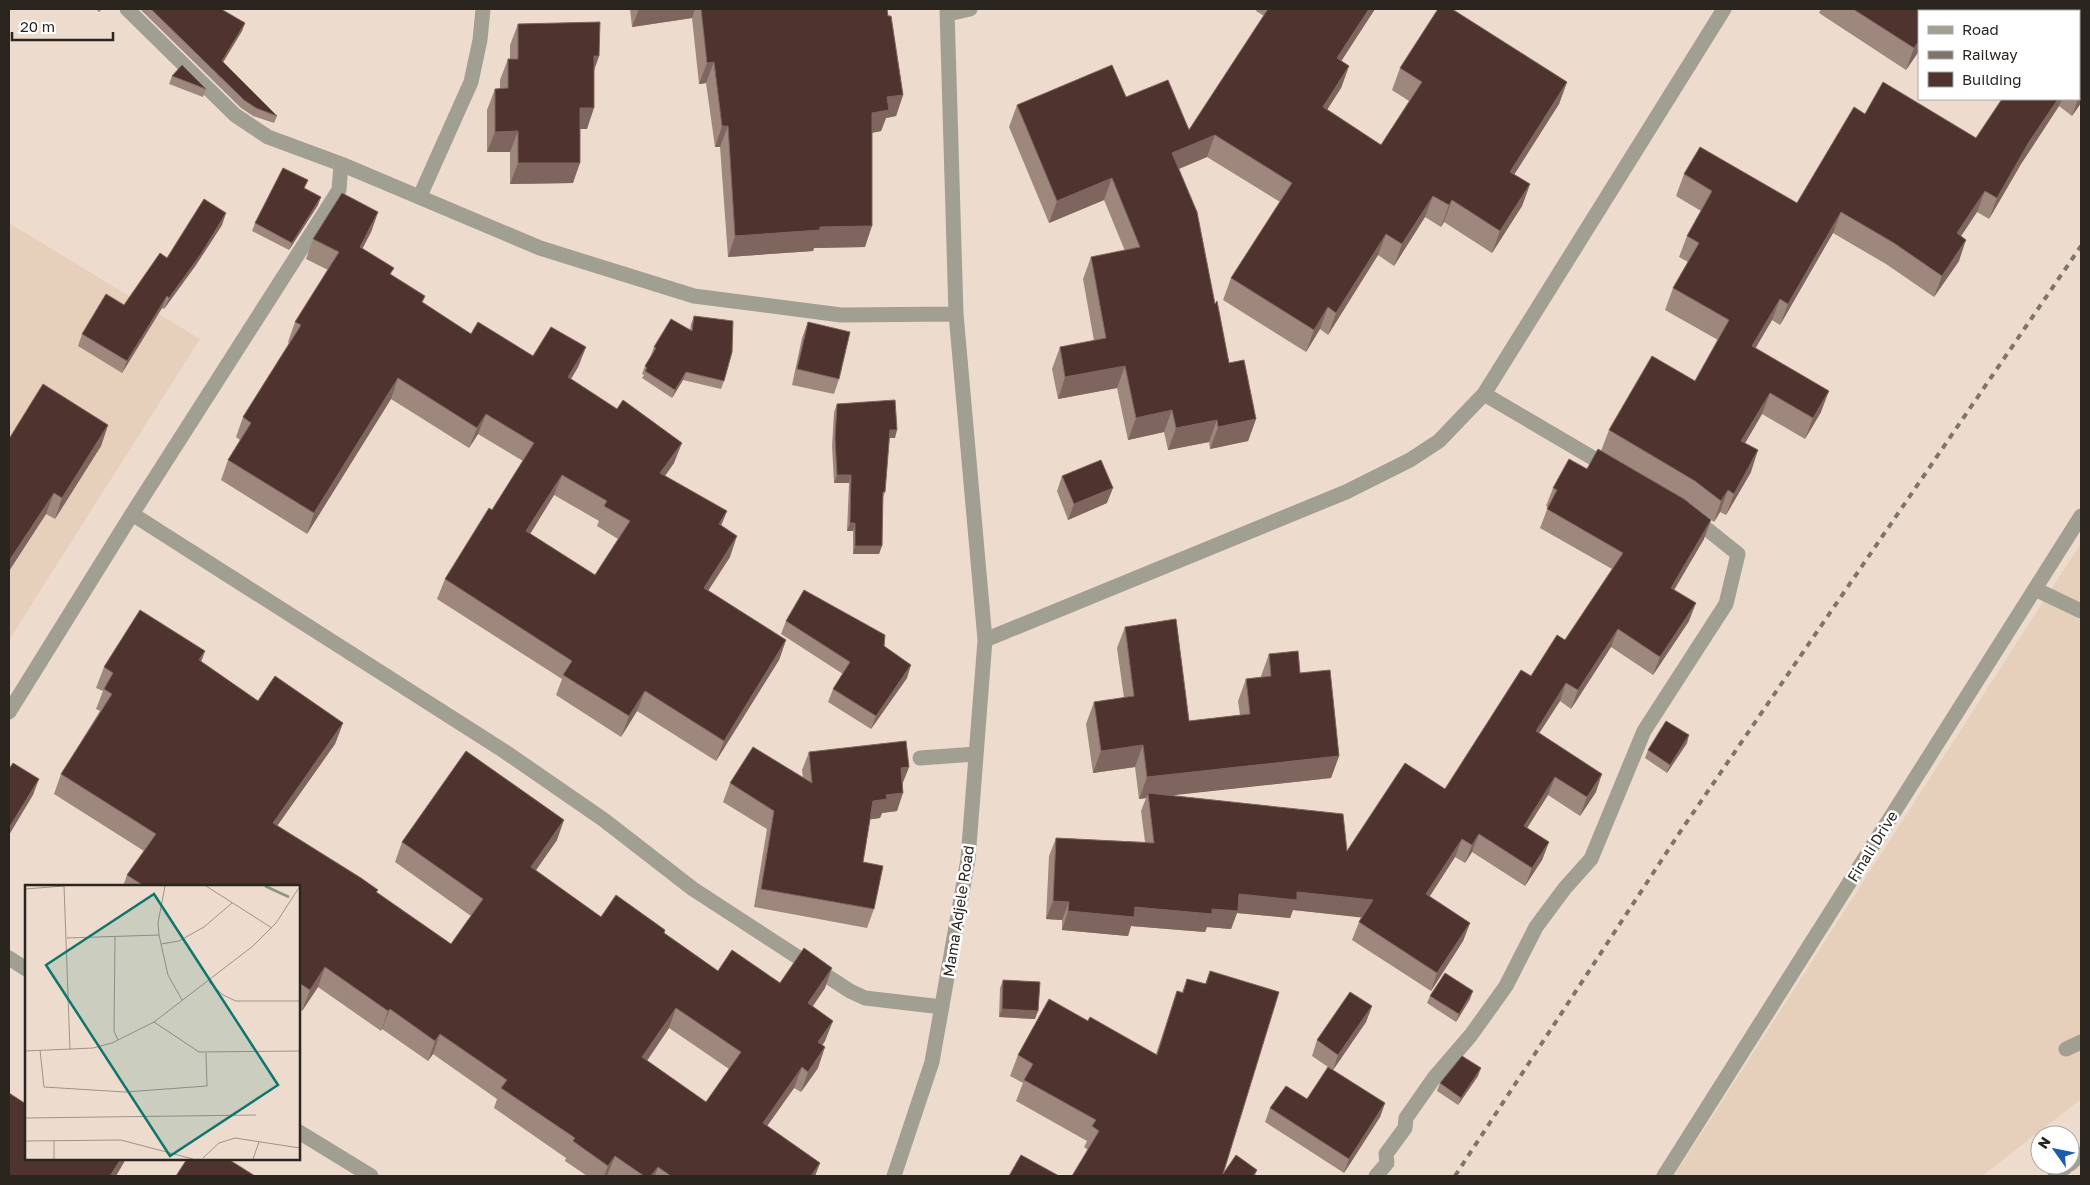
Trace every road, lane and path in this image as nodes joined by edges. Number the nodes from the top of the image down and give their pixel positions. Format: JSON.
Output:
{"nodes":[{"id":1,"x":126,"y":9,"type":"edge"},
{"id":2,"x":482,"y":9,"type":"edge"},
{"id":3,"x":970,"y":9,"type":"edge"},
{"id":4,"x":1724,"y":9,"type":"edge"},
{"id":5,"x":948,"y":11,"type":"edge"},
{"id":6,"x":341,"y":164,"type":"junction"},
{"id":7,"x":420,"y":196,"type":"junction"},
{"id":8,"x":956,"y":314,"type":"junction"},
{"id":9,"x":1484,"y":394,"type":"junction"},
{"id":10,"x":1625,"y":476,"type":"edge"},
{"id":11,"x":1683,"y":510,"type":"edge"},
{"id":12,"x":132,"y":514,"type":"junction"},
{"id":13,"x":2081,"y":516,"type":"edge"},
{"id":14,"x":2035,"y":590,"type":"junction"},
{"id":15,"x":2081,"y":611,"type":"edge"},
{"id":16,"x":985,"y":640,"type":"junction"},
{"id":17,"x":9,"y":712,"type":"edge"},
{"id":18,"x":976,"y":754,"type":"junction"},
{"id":19,"x":920,"y":758,"type":"dead end"},
{"id":20,"x":9,"y":958,"type":"edge"},
{"id":21,"x":25,"y":967,"type":"edge"},
{"id":22,"x":942,"y":1007,"type":"junction"},
{"id":23,"x":2081,"y":1042,"type":"edge"},
{"id":24,"x":2066,"y":1049,"type":"dead end"},
{"id":25,"x":300,"y":1133,"type":"edge"},
{"id":26,"x":372,"y":1176,"type":"edge"},
{"id":27,"x":894,"y":1176,"type":"edge"},
{"id":28,"x":1376,"y":1176,"type":"edge"},
{"id":29,"x":1664,"y":1176,"type":"edge"}],
"edges":[{"from":1,"to":6,"type":"street"},
{"from":2,"to":7,"type":"street"},
{"from":3,"to":5,"type":"street"},
{"from":4,"to":9,"type":"street"},
{"from":5,"to":8,"type":"street","name":"Mama Adjele Road"},
{"from":6,"to":7,"type":"street"},
{"from":6,"to":12,"type":"street"},
{"from":7,"to":8,"type":"street"},
{"from":8,"to":16,"type":"street","name":"Mama Adjele Road"},
{"from":9,"to":10,"type":"street"},
{"from":9,"to":16,"type":"street"},
{"from":11,"to":28,"type":"street"},
{"from":12,"to":17,"type":"street"},
{"from":12,"to":22,"type":"street"},
{"from":13,"to":14,"type":"street","name":"Finali Drive"},
{"from":14,"to":15,"type":"street"},
{"from":14,"to":29,"type":"street","name":"Finali Drive"},
{"from":16,"to":18,"type":"street","name":"Mama Adjele Road"},
{"from":18,"to":19,"type":"street"},
{"from":18,"to":22,"type":"street","name":"Mama Adjele Road"},
{"from":20,"to":21,"type":"street"},
{"from":22,"to":27,"type":"street","name":"Mama Adjele Road"},
{"from":23,"to":24,"type":"street"},
{"from":25,"to":26,"type":"street"}]}
